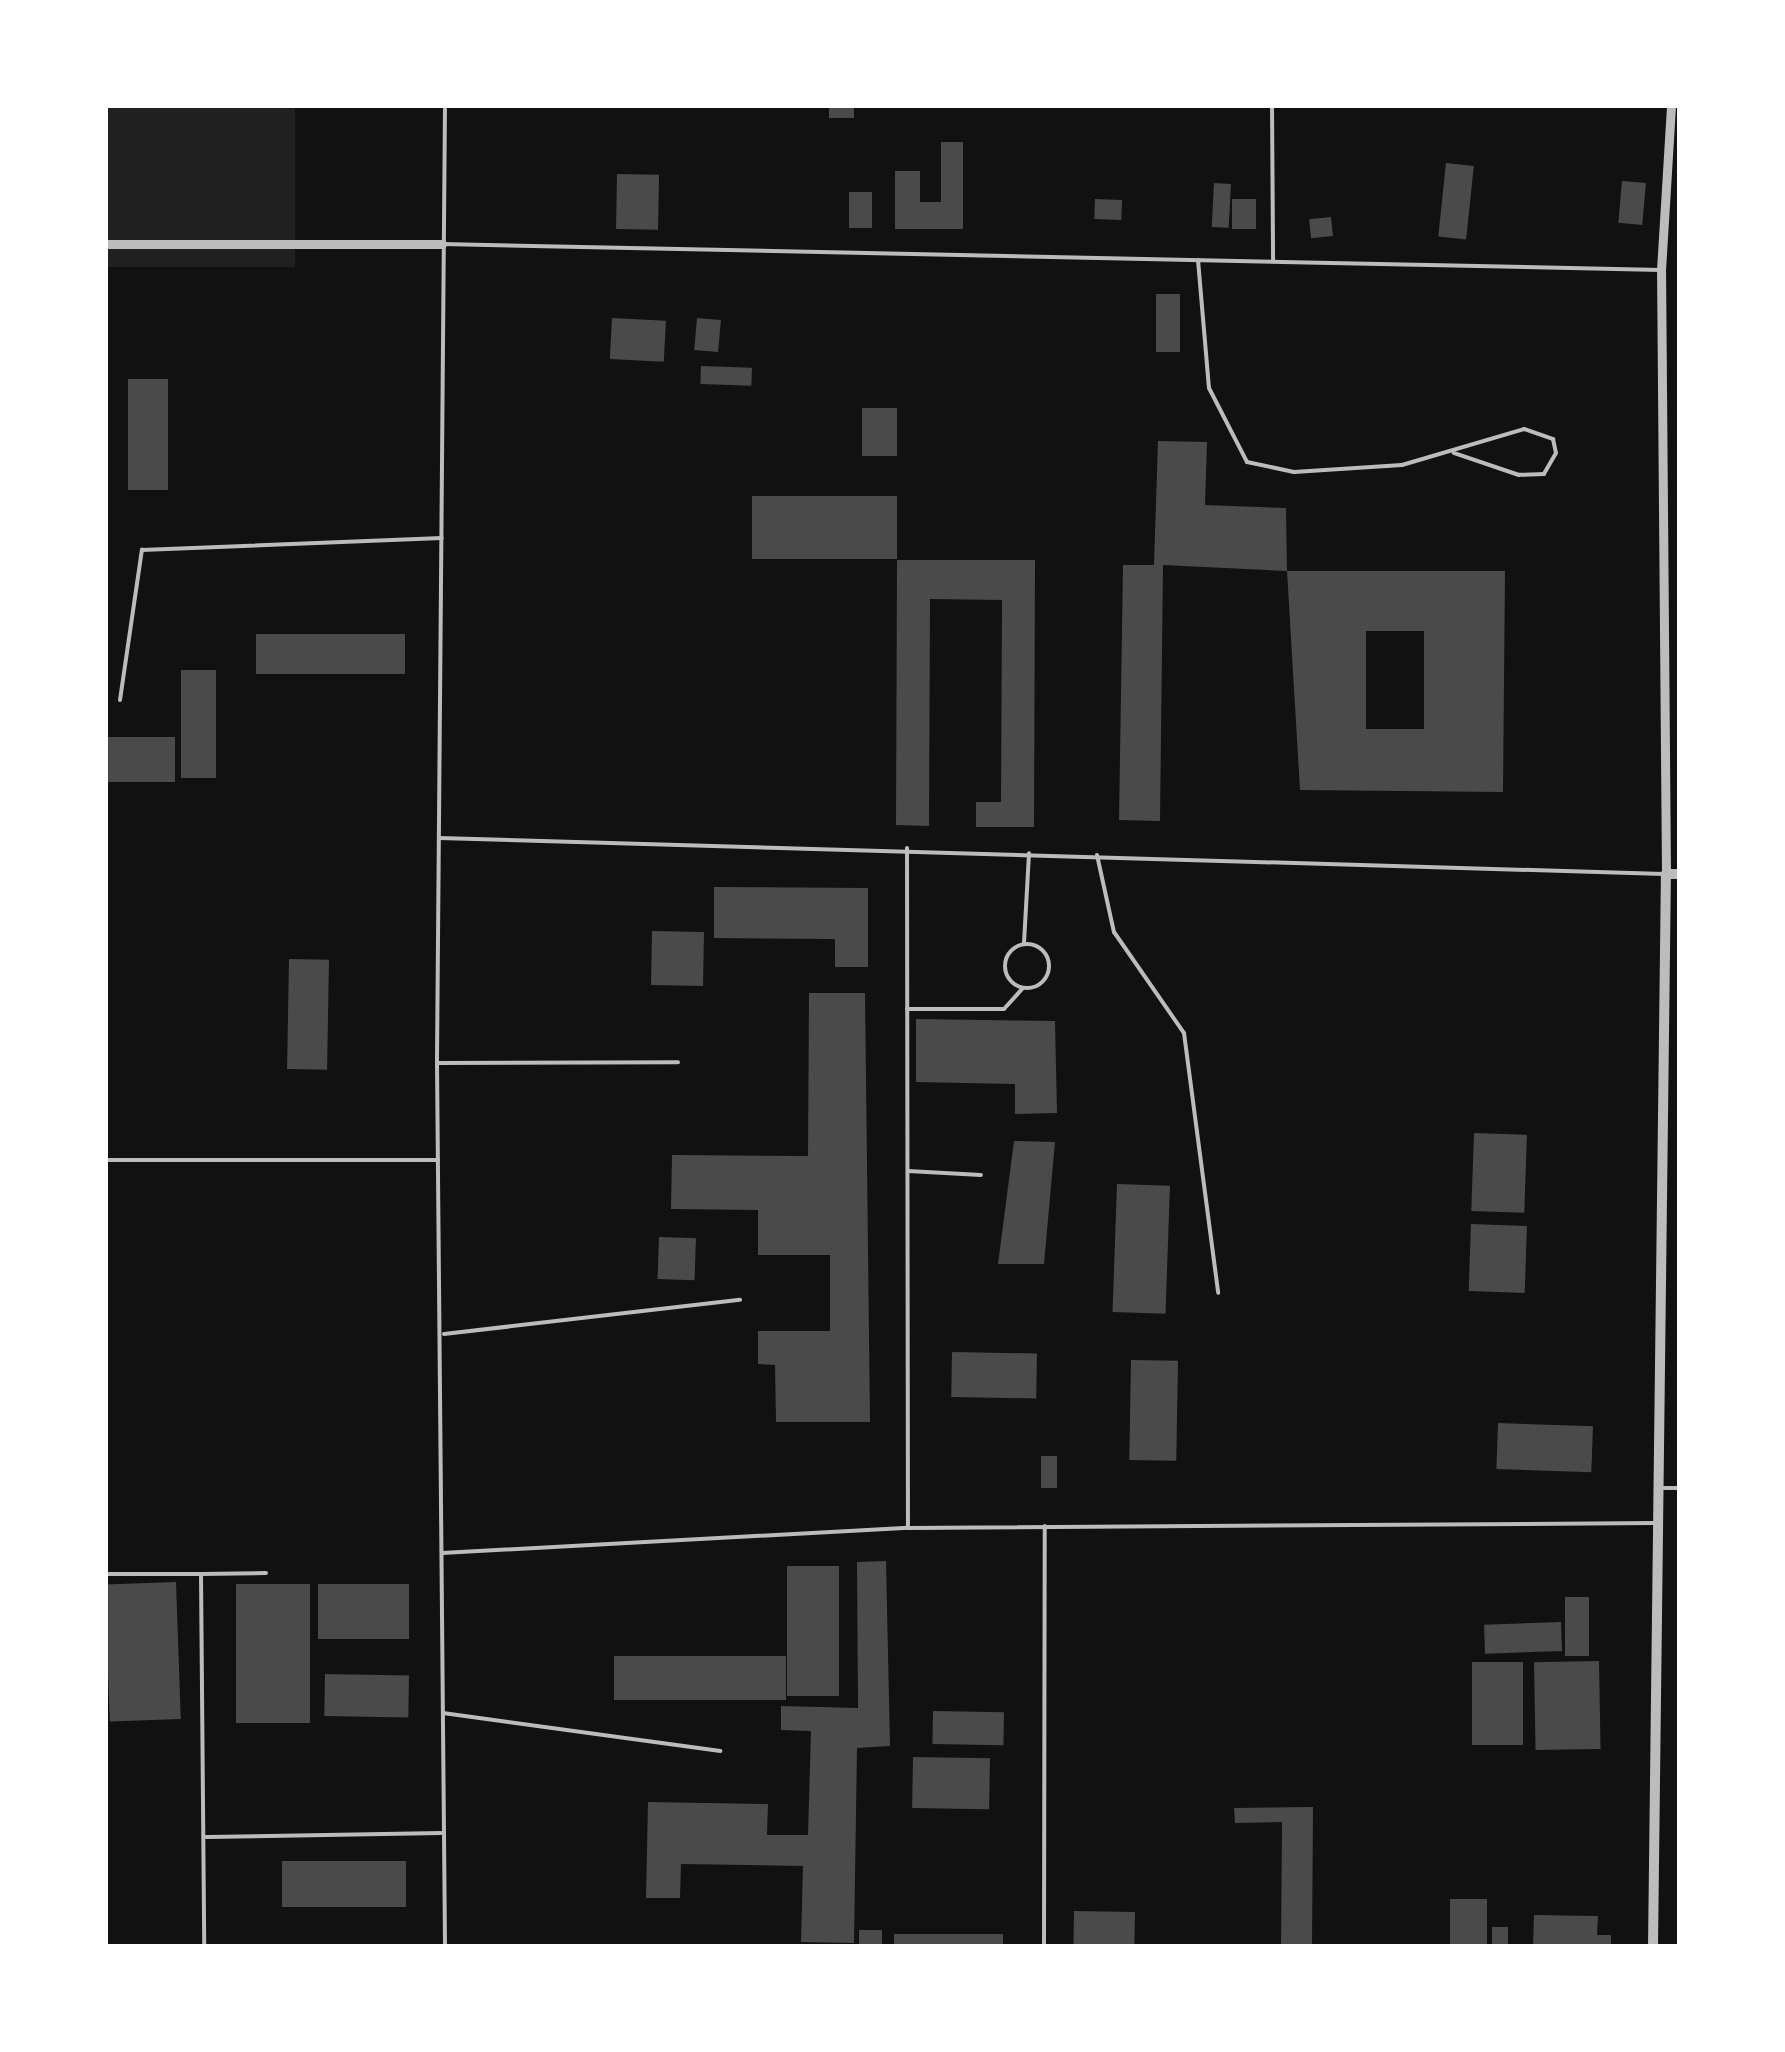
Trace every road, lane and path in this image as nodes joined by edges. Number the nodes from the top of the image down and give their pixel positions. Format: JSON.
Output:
{"nodes":[{"id":1,"x":445,"y":105,"type":"edge"},
{"id":2,"x":1272,"y":105,"type":"edge"},
{"id":3,"x":1671,"y":105,"type":"edge"},
{"id":4,"x":105,"y":244,"type":"edge"},
{"id":5,"x":442,"y":244,"type":"junction"},
{"id":6,"x":1198,"y":260,"type":"junction"},
{"id":7,"x":1273,"y":262,"type":"junction"},
{"id":8,"x":1661,"y":270,"type":"junction"},
{"id":9,"x":1454,"y":452,"type":"junction"},
{"id":10,"x":444,"y":538,"type":"junction"},
{"id":11,"x":120,"y":700,"type":"dead end"},
{"id":12,"x":438,"y":838,"type":"junction"},
{"id":13,"x":906,"y":848,"type":"junction"},
{"id":14,"x":1029,"y":853,"type":"junction"},
{"id":15,"x":1096,"y":855,"type":"junction"},
{"id":16,"x":1666,"y":874,"type":"junction"},
{"id":17,"x":1680,"y":874,"type":"edge"},
{"id":18,"x":1024,"y":944,"type":"junction"},
{"id":19,"x":1022,"y":988,"type":"junction"},
{"id":20,"x":907,"y":1009,"type":"junction"},
{"id":21,"x":437,"y":1062,"type":"junction"},
{"id":22,"x":678,"y":1062,"type":"dead end"},
{"id":23,"x":105,"y":1160,"type":"edge"},
{"id":24,"x":438,"y":1160,"type":"junction"},
{"id":25,"x":908,"y":1171,"type":"junction"},
{"id":26,"x":981,"y":1175,"type":"dead end"},
{"id":27,"x":1218,"y":1293,"type":"dead end"},
{"id":28,"x":740,"y":1300,"type":"dead end"},
{"id":29,"x":444,"y":1334,"type":"junction"},
{"id":30,"x":1657,"y":1488,"type":"junction"},
{"id":31,"x":1680,"y":1488,"type":"edge"},
{"id":32,"x":1657,"y":1523,"type":"junction"},
{"id":33,"x":1045,"y":1526,"type":"junction"},
{"id":34,"x":908,"y":1528,"type":"junction"},
{"id":35,"x":442,"y":1553,"type":"junction"},
{"id":36,"x":266,"y":1573,"type":"dead end"},
{"id":37,"x":105,"y":1574,"type":"edge"},
{"id":38,"x":201,"y":1574,"type":"junction"},
{"id":39,"x":443,"y":1712,"type":"junction"},
{"id":40,"x":720,"y":1751,"type":"dead end"},
{"id":41,"x":442,"y":1833,"type":"junction"},
{"id":42,"x":206,"y":1837,"type":"junction"},
{"id":43,"x":204,"y":1947,"type":"edge"},
{"id":44,"x":445,"y":1947,"type":"edge"},
{"id":45,"x":1044,"y":1947,"type":"edge"},
{"id":46,"x":1653,"y":1947,"type":"edge"}],
"edges":[{"from":1,"to":5,"type":"lane"},
{"from":2,"to":7,"type":"lane"},
{"from":3,"to":8,"type":"street"},
{"from":4,"to":5,"type":"street"},
{"from":5,"to":6,"type":"lane"},
{"from":5,"to":10,"type":"lane"},
{"from":6,"to":7,"type":"lane"},
{"from":6,"to":9,"type":"lane"},
{"from":7,"to":8,"type":"lane"},
{"from":8,"to":16,"type":"street"},
{"from":9,"to":9,"type":"lane"},
{"from":10,"to":11,"type":"lane"},
{"from":10,"to":12,"type":"lane"},
{"from":12,"to":13,"type":"lane"},
{"from":12,"to":21,"type":"lane"},
{"from":13,"to":14,"type":"lane"},
{"from":13,"to":20,"type":"lane"},
{"from":14,"to":15,"type":"lane"},
{"from":14,"to":18,"type":"lane"},
{"from":15,"to":16,"type":"lane"},
{"from":15,"to":27,"type":"lane"},
{"from":16,"to":17,"type":"street"},
{"from":16,"to":30,"type":"street"},
{"from":18,"to":19,"type":"lane"},
{"from":18,"to":19,"type":"lane"},
{"from":19,"to":20,"type":"lane"},
{"from":20,"to":25,"type":"lane"},
{"from":21,"to":22,"type":"lane"},
{"from":21,"to":24,"type":"lane"},
{"from":23,"to":24,"type":"lane"},
{"from":24,"to":29,"type":"lane"},
{"from":25,"to":26,"type":"lane"},
{"from":25,"to":34,"type":"lane"},
{"from":28,"to":29,"type":"lane"},
{"from":29,"to":35,"type":"lane"},
{"from":30,"to":31,"type":"lane"},
{"from":30,"to":32,"type":"street"},
{"from":32,"to":33,"type":"lane"},
{"from":32,"to":46,"type":"street"},
{"from":33,"to":34,"type":"lane"},
{"from":33,"to":45,"type":"lane"},
{"from":34,"to":35,"type":"lane"},
{"from":35,"to":39,"type":"lane"},
{"from":36,"to":38,"type":"lane"},
{"from":37,"to":38,"type":"lane"},
{"from":38,"to":42,"type":"lane"},
{"from":39,"to":40,"type":"lane"},
{"from":39,"to":41,"type":"lane"},
{"from":41,"to":42,"type":"lane"},
{"from":41,"to":44,"type":"lane"},
{"from":42,"to":43,"type":"lane"}]}
